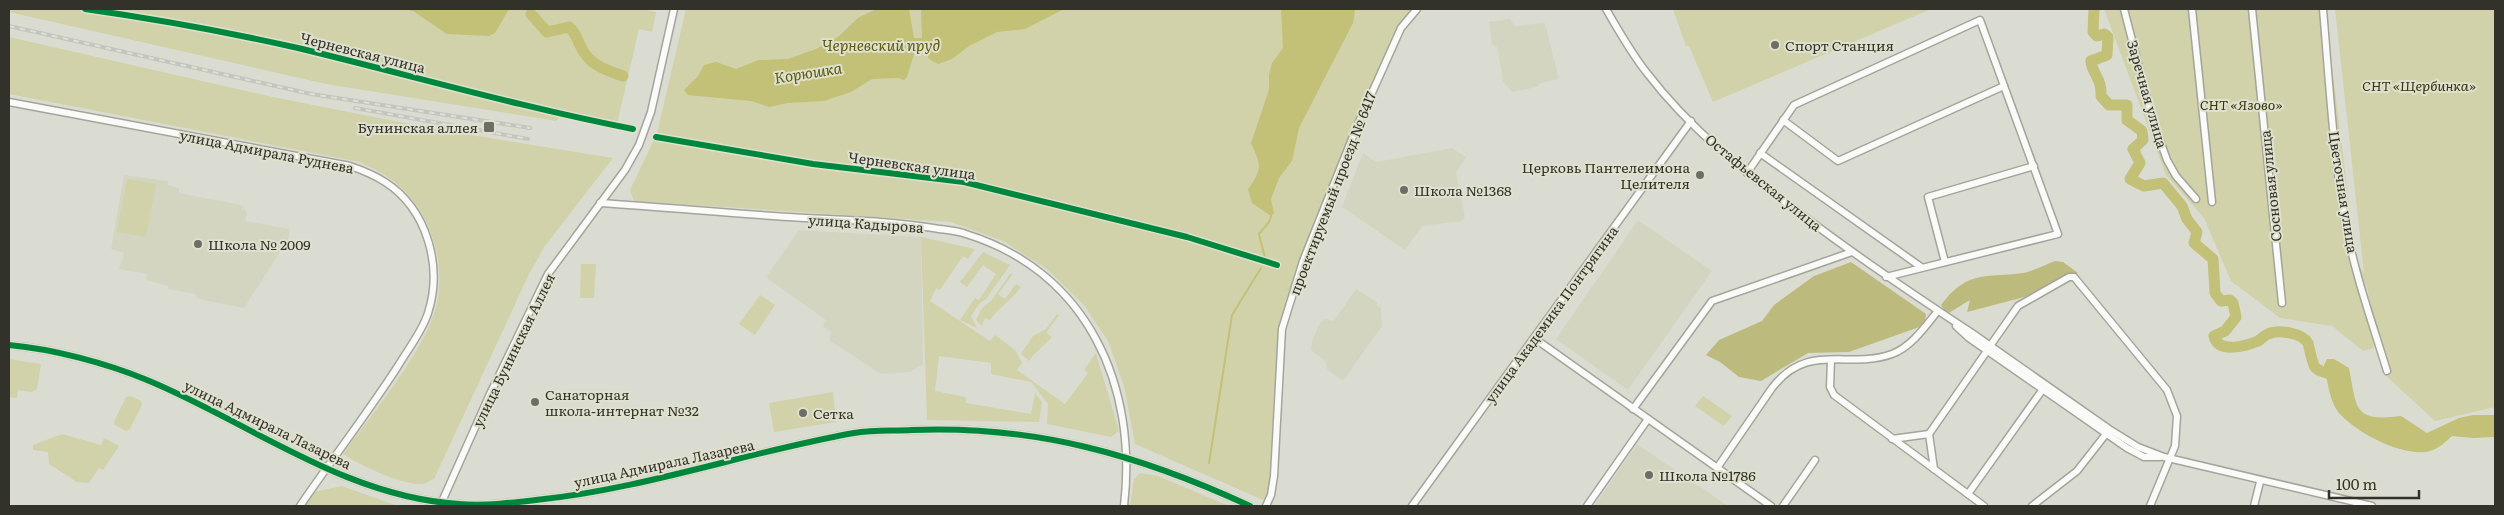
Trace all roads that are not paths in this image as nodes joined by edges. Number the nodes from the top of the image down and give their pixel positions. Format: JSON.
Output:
{"nodes":[{"id":1,"x":674,"y":9,"type":"edge"},
{"id":2,"x":1417,"y":9,"type":"edge"},
{"id":3,"x":1606,"y":9,"type":"edge"},
{"id":4,"x":2124,"y":9,"type":"edge"},
{"id":5,"x":2192,"y":9,"type":"edge"},
{"id":6,"x":2252,"y":9,"type":"edge"},
{"id":7,"x":2324,"y":9,"type":"edge"},
{"id":8,"x":2004,"y":86,"type":"junction"},
{"id":9,"x":9,"y":102,"type":"edge"},
{"id":10,"x":1783,"y":120,"type":"junction"},
{"id":11,"x":1691,"y":121,"type":"junction"},
{"id":12,"x":1760,"y":153,"type":"junction"},
{"id":13,"x":2034,"y":166,"type":"junction"},
{"id":14,"x":1747,"y":173,"type":"junction"},
{"id":15,"x":2196,"y":199,"type":"dead end"},
{"id":16,"x":2212,"y":202,"type":"dead end"},
{"id":17,"x":600,"y":203,"type":"junction"},
{"id":18,"x":1852,"y":252,"type":"junction"},
{"id":19,"x":1945,"y":262,"type":"junction"},
{"id":20,"x":1921,"y":267,"type":"junction"},
{"id":21,"x":1886,"y":277,"type":"junction"},
{"id":22,"x":2282,"y":303,"type":"dead end"},
{"id":23,"x":1937,"y":312,"type":"junction"},
{"id":24,"x":1534,"y":338,"type":"junction"},
{"id":25,"x":9,"y":345,"type":"edge"},
{"id":26,"x":1989,"y":348,"type":"junction"},
{"id":27,"x":1831,"y":360,"type":"junction"},
{"id":28,"x":2387,"y":371,"type":"dead end"},
{"id":29,"x":2042,"y":389,"type":"junction"},
{"id":30,"x":1633,"y":409,"type":"junction"},
{"id":31,"x":1648,"y":419,"type":"junction"},
{"id":32,"x":1929,"y":434,"type":"junction"},
{"id":33,"x":2106,"y":434,"type":"junction"},
{"id":34,"x":1892,"y":439,"type":"junction"},
{"id":35,"x":1126,"y":456,"type":"junction"},
{"id":36,"x":2167,"y":458,"type":"junction"},
{"id":37,"x":1815,"y":460,"type":"dead end"},
{"id":38,"x":326,"y":468,"type":"junction"},
{"id":39,"x":1717,"y":468,"type":"junction"},
{"id":40,"x":1934,"y":469,"type":"junction"},
{"id":41,"x":2260,"y":482,"type":"junction"},
{"id":42,"x":1968,"y":494,"type":"junction"},
{"id":43,"x":441,"y":504,"type":"edge"},
{"id":44,"x":300,"y":506,"type":"edge"},
{"id":45,"x":1124,"y":506,"type":"edge"},
{"id":46,"x":1250,"y":506,"type":"edge"},
{"id":47,"x":1266,"y":506,"type":"edge"},
{"id":48,"x":1412,"y":506,"type":"edge"},
{"id":49,"x":1587,"y":506,"type":"edge"},
{"id":50,"x":1771,"y":506,"type":"edge"},
{"id":51,"x":1783,"y":506,"type":"edge"},
{"id":52,"x":1984,"y":506,"type":"edge"},
{"id":53,"x":2032,"y":506,"type":"edge"},
{"id":54,"x":2150,"y":506,"type":"edge"},
{"id":55,"x":2254,"y":506,"type":"edge"},
{"id":56,"x":2372,"y":506,"type":"edge"}],
"edges":[{"from":1,"to":17,"type":"street","name":"улица Бунинская Аллея"},
{"from":2,"to":47,"type":"street","name":"проектируемый проезд № 6417"},
{"from":3,"to":11,"type":"street","name":"Остафьевская улица"},
{"from":4,"to":15,"type":"street","name":"Заречная улица"},
{"from":5,"to":16,"type":"street"},
{"from":6,"to":22,"type":"street","name":"Сосновая улица"},
{"from":7,"to":28,"type":"street","name":"Цветочная улица"},
{"from":8,"to":10,"type":"street"},
{"from":8,"to":10,"type":"street"},
{"from":8,"to":13,"type":"street"},
{"from":9,"to":38,"type":"street","name":"улица Адмирала Руднева"},
{"from":10,"to":12,"type":"street"},
{"from":11,"to":14,"type":"street","name":"Остафьевская улица"},
{"from":11,"to":24,"type":"street","name":"улица Академика Понтрягина"},
{"from":12,"to":14,"type":"street"},
{"from":12,"to":20,"type":"street"},
{"from":13,"to":19,"type":"street"},
{"from":13,"to":19,"type":"street"},
{"from":14,"to":18,"type":"street","name":"Остафьевская улица"},
{"from":17,"to":35,"type":"street","name":"улица Кадырова"},
{"from":17,"to":43,"type":"street","name":"улица Бунинская Аллея"},
{"from":18,"to":21,"type":"street","name":"Остафьевская улица"},
{"from":18,"to":30,"type":"street"},
{"from":19,"to":20,"type":"street"},
{"from":20,"to":21,"type":"street"},
{"from":21,"to":23,"type":"street","name":"Остафьевская улица"},
{"from":23,"to":26,"type":"street","name":"Остафьевская улица"},
{"from":23,"to":27,"type":"street"},
{"from":24,"to":30,"type":"street"},
{"from":24,"to":48,"type":"street","name":"улица Академика Понтрягина"},
{"from":25,"to":38,"type":"street","name":"улица Адмирала Лазарева"},
{"from":26,"to":29,"type":"street","name":"Остафьевская улица"},
{"from":26,"to":32,"type":"street"},
{"from":26,"to":36,"type":"street","name":"Остафьевская улица"},
{"from":26,"to":36,"type":"street"},
{"from":27,"to":34,"type":"street"},
{"from":27,"to":39,"type":"street"},
{"from":29,"to":33,"type":"street","name":"Остафьевская улица"},
{"from":29,"to":42,"type":"street"},
{"from":30,"to":31,"type":"street"},
{"from":31,"to":39,"type":"street"},
{"from":31,"to":49,"type":"street"},
{"from":32,"to":34,"type":"street"},
{"from":32,"to":40,"type":"street"},
{"from":33,"to":36,"type":"street","name":"Остафьевская улица"},
{"from":33,"to":53,"type":"street"},
{"from":34,"to":40,"type":"street"},
{"from":35,"to":43,"type":"street","name":"улица Адмирала Лазарева"},
{"from":35,"to":45,"type":"street","name":"улица Кадырова"},
{"from":35,"to":46,"type":"street","name":"улица Адмирала Лазарева"},
{"from":36,"to":41,"type":"street","name":"Остафьевская улица"},
{"from":36,"to":54,"type":"street"},
{"from":37,"to":51,"type":"street"},
{"from":38,"to":43,"type":"street","name":"улица Адмирала Лазарева"},
{"from":38,"to":44,"type":"street","name":"улица Адмирала Руднева"},
{"from":39,"to":50,"type":"street"},
{"from":40,"to":42,"type":"street"},
{"from":41,"to":55,"type":"street"},
{"from":41,"to":56,"type":"street","name":"Остафьевская улица"},
{"from":42,"to":52,"type":"street"}]}
